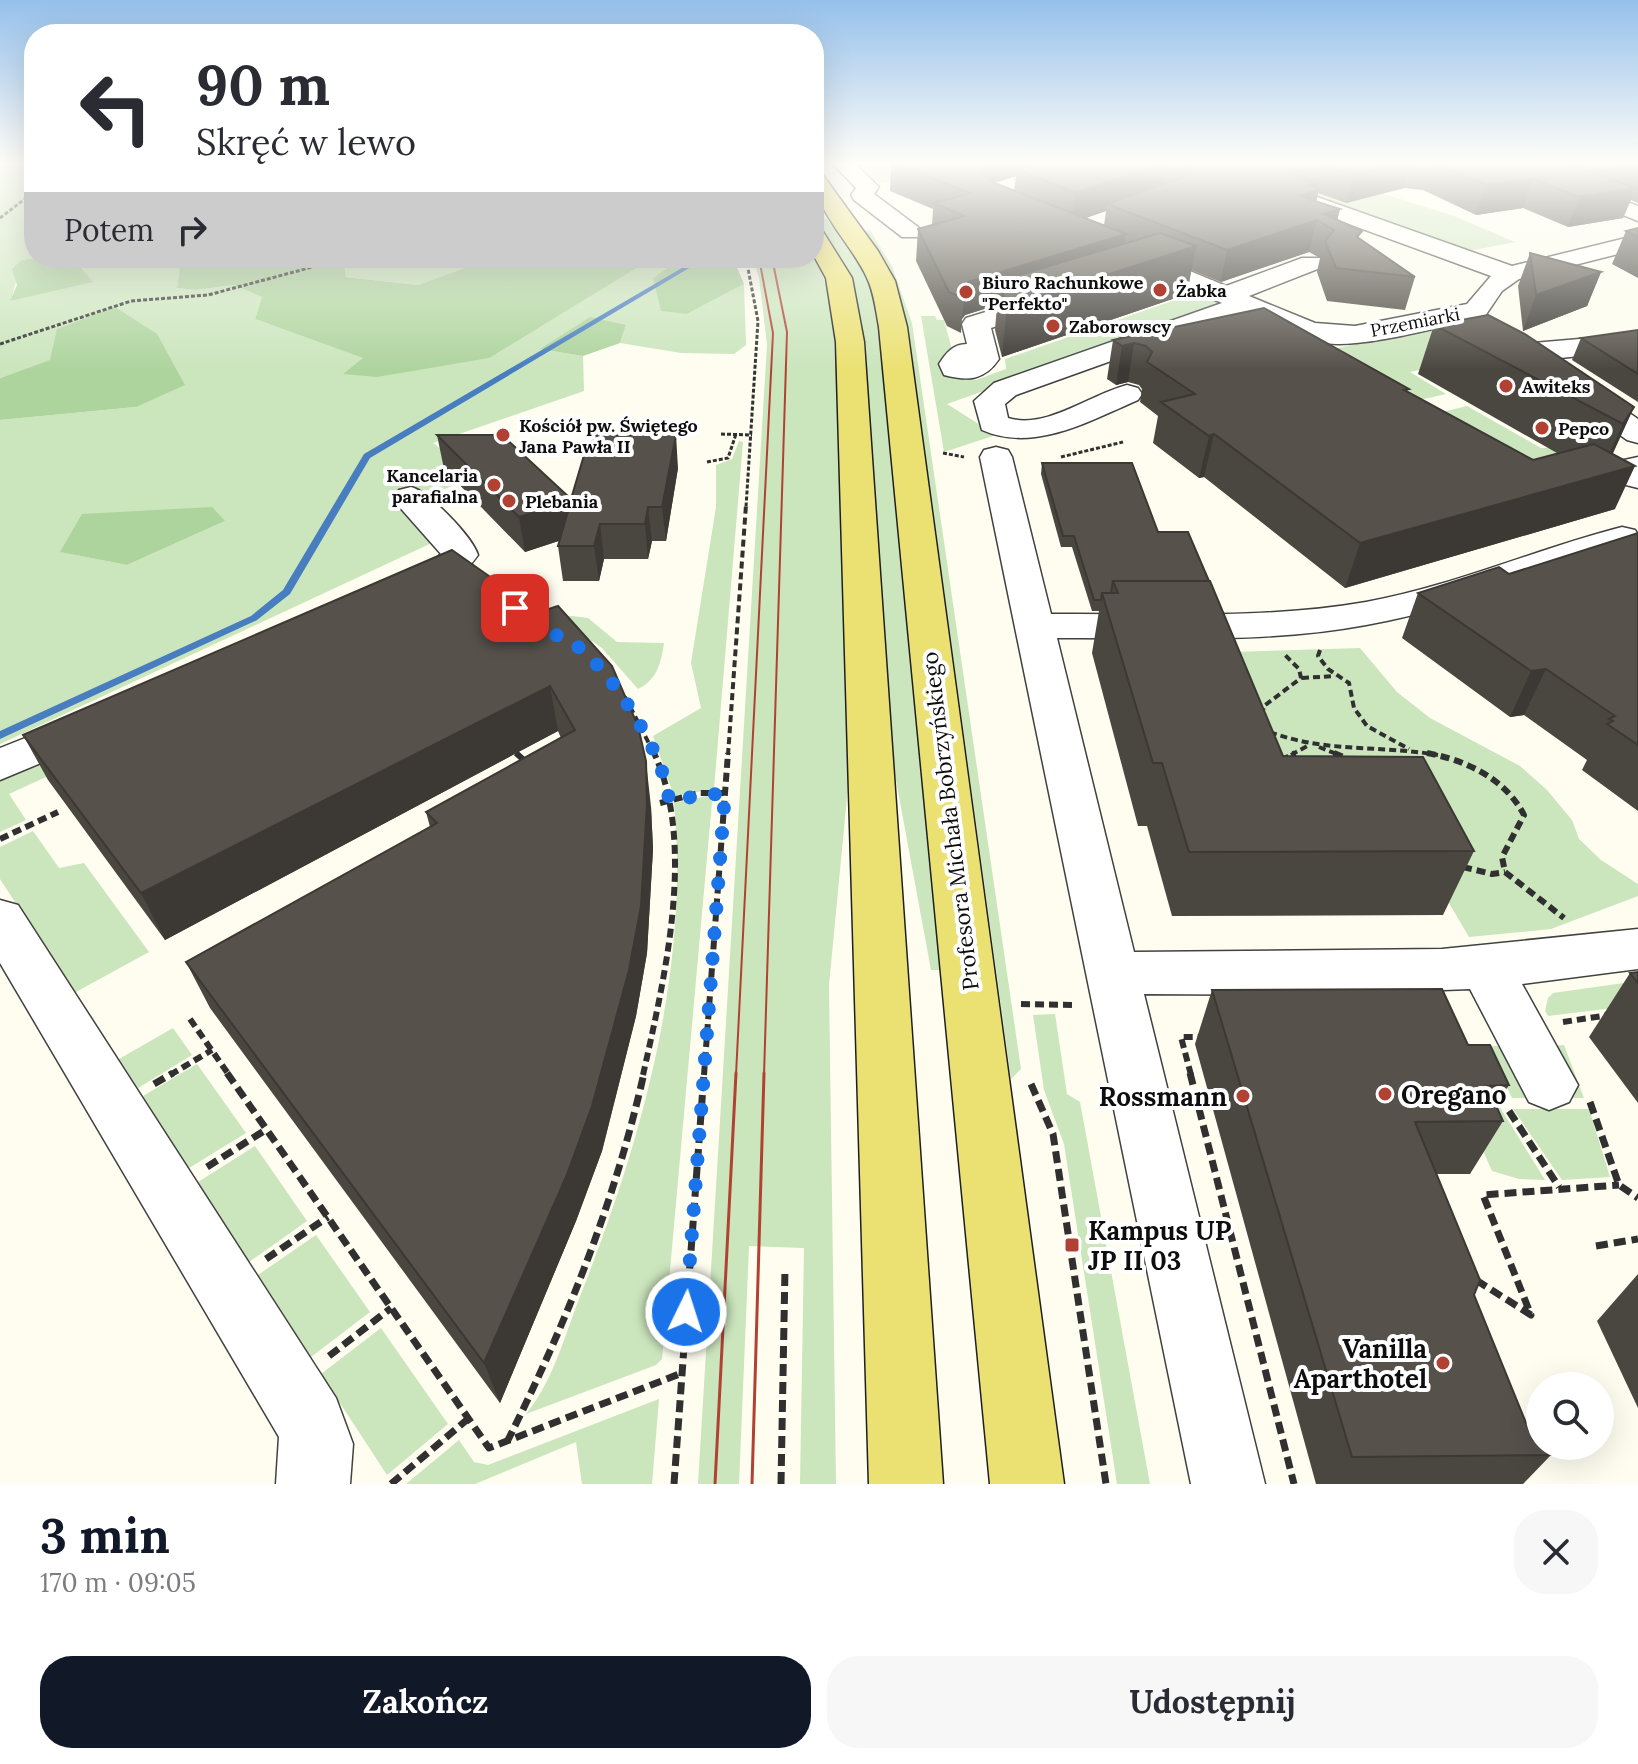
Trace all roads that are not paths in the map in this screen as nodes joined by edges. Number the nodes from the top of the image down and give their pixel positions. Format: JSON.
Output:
{"nodes":[{"id":1,"x":852,"y":231,"type":"edge"},
{"id":2,"x":1392,"y":231,"type":"edge"},
{"id":3,"x":1626,"y":231,"type":"edge"},
{"id":4,"x":1111,"y":247,"type":"edge"},
{"id":5,"x":824,"y":252,"type":"edge"},
{"id":6,"x":1311,"y":263,"type":"dead end"},
{"id":7,"x":1156,"y":266,"type":"junction"},
{"id":8,"x":1510,"y":274,"type":"junction"},
{"id":9,"x":1123,"y":276,"type":"edge"},
{"id":10,"x":1077,"y":292,"type":"edge"},
{"id":11,"x":1246,"y":304,"type":"junction"},
{"id":12,"x":1297,"y":305,"type":"dead end"},
{"id":13,"x":1463,"y":313,"type":"junction"},
{"id":14,"x":1638,"y":342,"type":"edge"},
{"id":15,"x":964,"y":352,"type":"dead end"},
{"id":16,"x":1521,"y":353,"type":"junction"},
{"id":17,"x":1127,"y":394,"type":"dead end"},
{"id":18,"x":1638,"y":398,"type":"edge"},
{"id":19,"x":1595,"y":403,"type":"junction"},
{"id":20,"x":1638,"y":433,"type":"edge"},
{"id":21,"x":996,"y":457,"type":"dead end"},
{"id":22,"x":1638,"y":467,"type":"edge"},
{"id":23,"x":1638,"y":478,"type":"edge"},
{"id":24,"x":411,"y":497,"type":"dead end"},
{"id":25,"x":1622,"y":538,"type":"edge"},
{"id":26,"x":375,"y":601,"type":"edge"},
{"id":27,"x":1034,"y":626,"type":"junction"},
{"id":28,"x":113,"y":716,"type":"edge"},
{"id":29,"x":0,"y":765,"type":"edge"},
{"id":30,"x":0,"y":919,"type":"edge"},
{"id":31,"x":1638,"y":949,"type":"edge"},
{"id":32,"x":1486,"y":969,"type":"junction"},
{"id":33,"x":1113,"y":973,"type":"junction"},
{"id":34,"x":1528,"y":1094,"type":"road end"},
{"id":35,"x":313,"y":1484,"type":"edge"},
{"id":36,"x":906,"y":1484,"type":"edge"},
{"id":37,"x":1027,"y":1484,"type":"edge"},
{"id":38,"x":1228,"y":1484,"type":"edge"}],
"edges":[{"from":1,"to":37,"type":"main road","name":"Profesora Michała Bobrzyńskiego"},
{"from":2,"to":8,"type":"street"},
{"from":3,"to":8,"type":"street"},
{"from":4,"to":7,"type":"street","name":"Przemiarki"},
{"from":5,"to":36,"type":"main road"},
{"from":6,"to":11,"type":"street"},
{"from":7,"to":9,"type":"street"},
{"from":7,"to":11,"type":"street","name":"Przemiarki"},
{"from":8,"to":13,"type":"street","name":"Przemiarki"},
{"from":10,"to":15,"type":"street"},
{"from":11,"to":12,"type":"street"},
{"from":11,"to":13,"type":"street","name":"Przemiarki"},
{"from":11,"to":17,"type":"street"},
{"from":13,"to":16,"type":"street"},
{"from":14,"to":16,"type":"street"},
{"from":16,"to":19,"type":"street"},
{"from":18,"to":19,"type":"street"},
{"from":19,"to":20,"type":"street"},
{"from":21,"to":27,"type":"street"},
{"from":22,"to":23,"type":"street"},
{"from":24,"to":26,"type":"street"},
{"from":25,"to":27,"type":"street"},
{"from":27,"to":33,"type":"street"},
{"from":28,"to":29,"type":"street"},
{"from":30,"to":35,"type":"street"},
{"from":31,"to":32,"type":"street"},
{"from":32,"to":33,"type":"street"},
{"from":32,"to":34,"type":"street"},
{"from":33,"to":38,"type":"street"}]}
